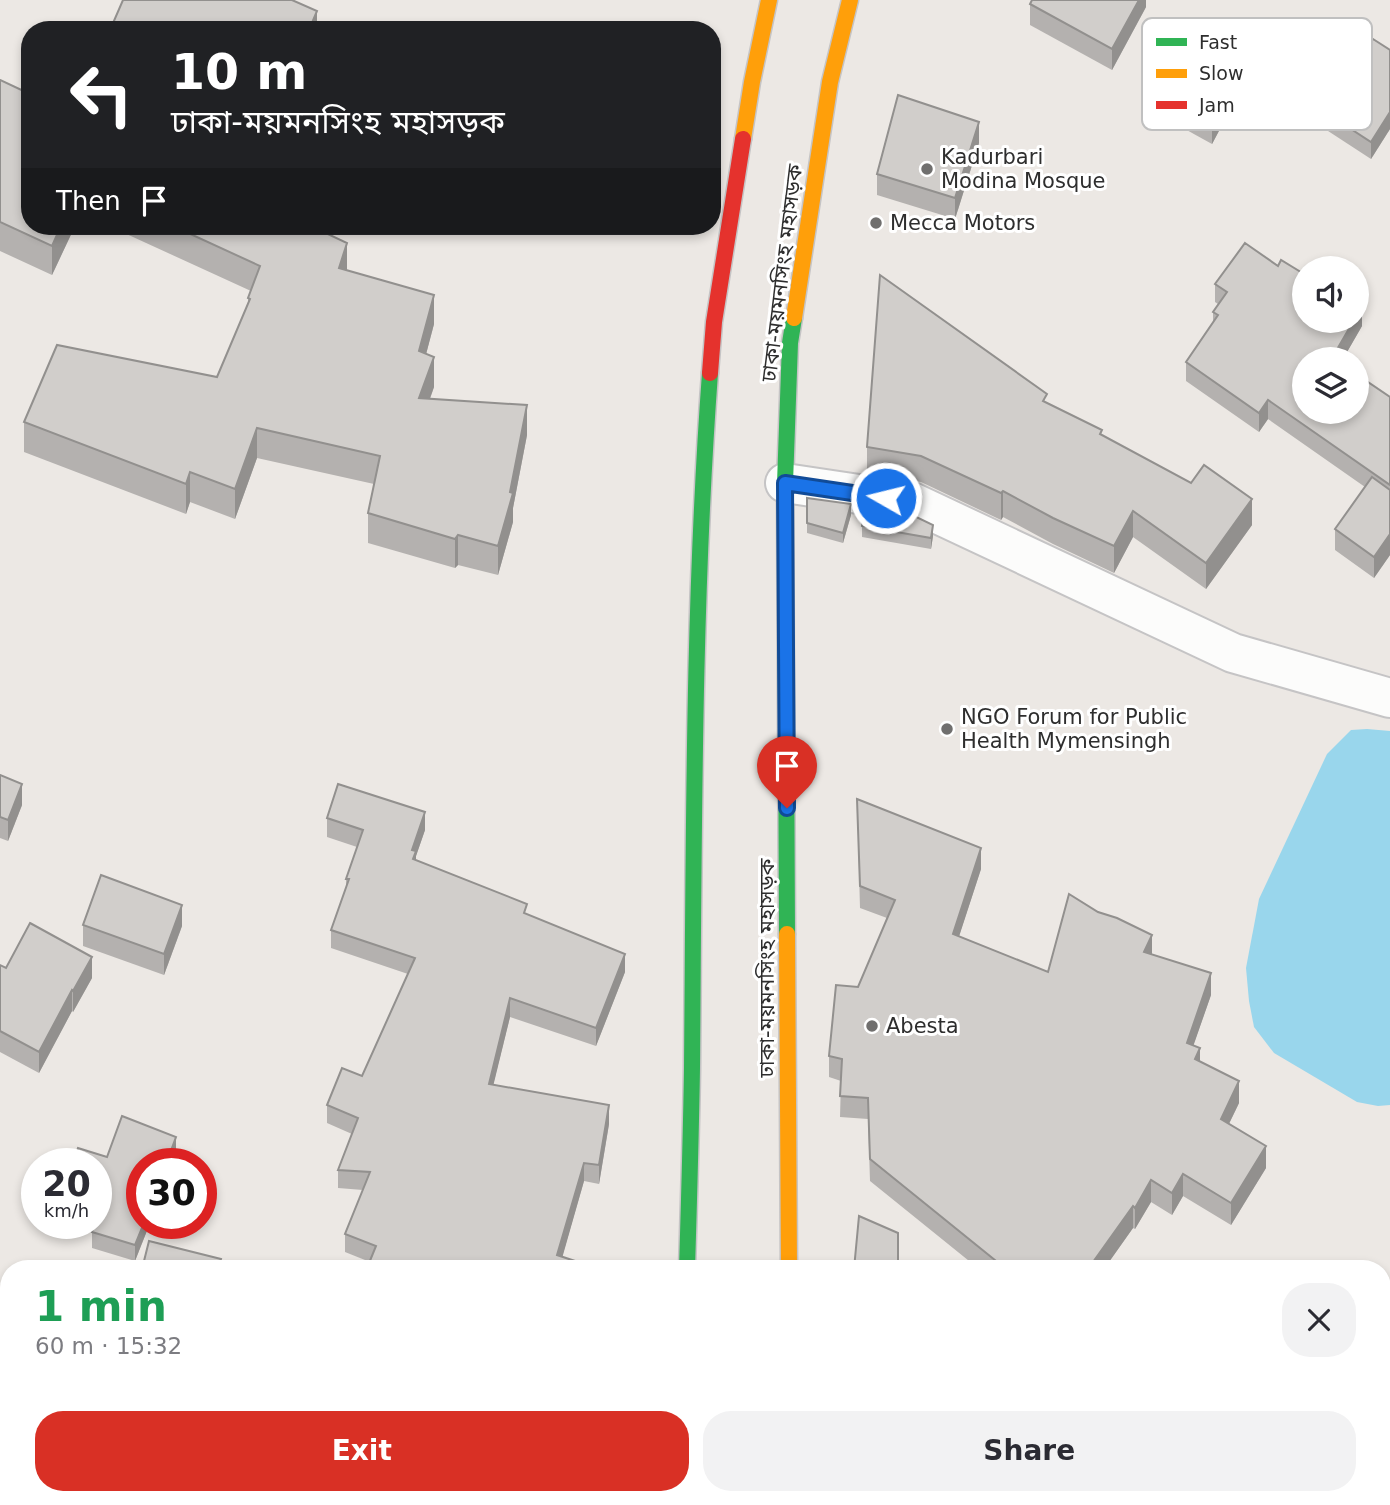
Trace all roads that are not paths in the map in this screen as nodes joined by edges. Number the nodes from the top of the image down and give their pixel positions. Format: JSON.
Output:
{"nodes":[{"id":1,"x":769,"y":0,"type":"edge"},
{"id":2,"x":850,"y":0,"type":"edge"},
{"id":3,"x":785,"y":483,"type":"junction"},
{"id":4,"x":1390,"y":698,"type":"edge"},
{"id":5,"x":687,"y":1260,"type":"edge"},
{"id":6,"x":789,"y":1260,"type":"edge"}],
"edges":[{"from":1,"to":5,"type":"main road"},
{"from":2,"to":3,"type":"main road","name":"ঢাকা-ময়মনসিংহ মহাসড়ক"},
{"from":3,"to":4,"type":"street"},
{"from":3,"to":6,"type":"main road","name":"ঢাকা-ময়মনসিংহ মহাসড়ক"}]}
